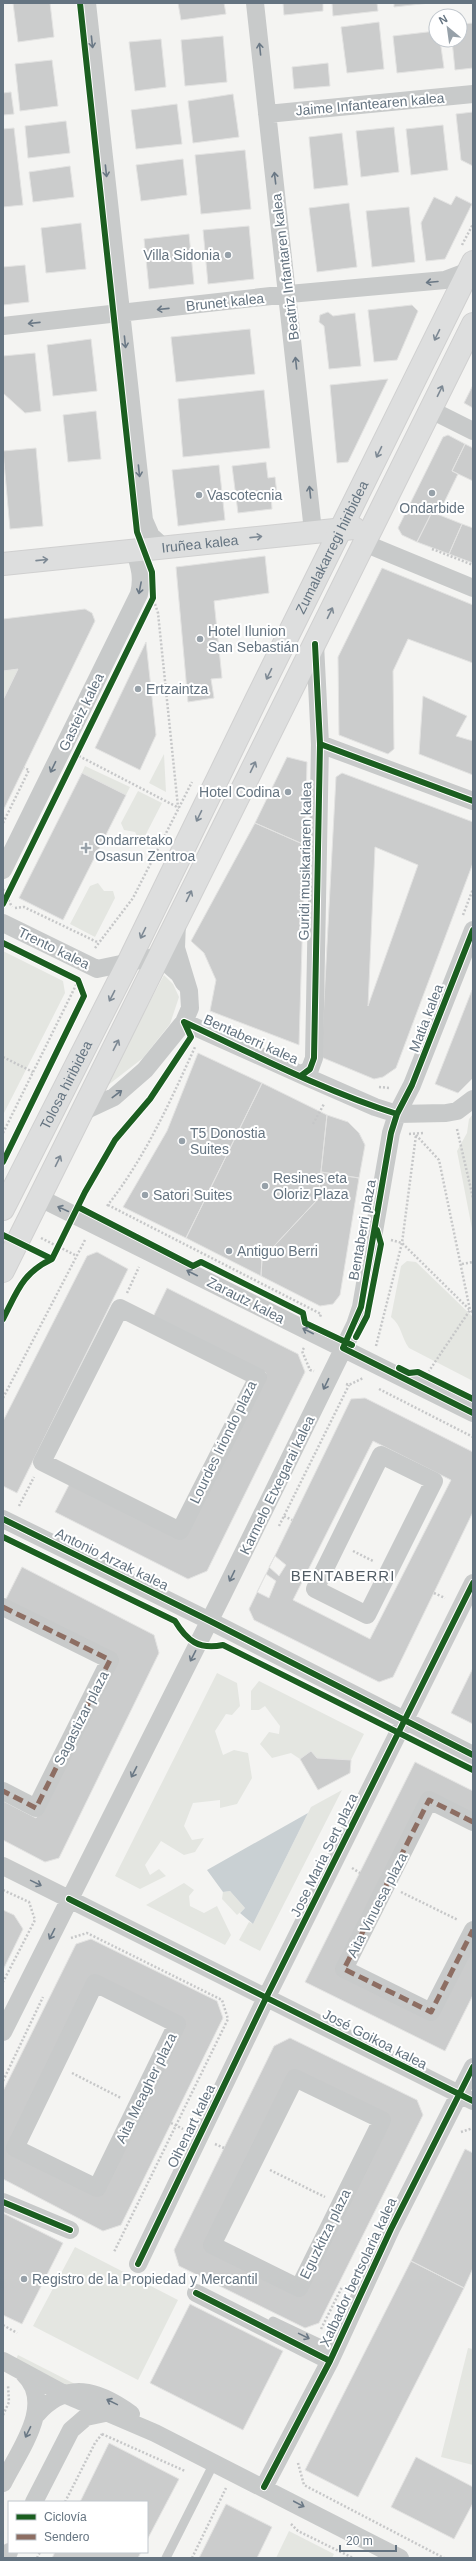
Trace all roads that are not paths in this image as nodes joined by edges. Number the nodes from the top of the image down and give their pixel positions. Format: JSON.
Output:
{"nodes":[{"id":1,"x":87,"y":3,"type":"edge"},
{"id":2,"x":255,"y":3,"type":"edge"},
{"id":3,"x":473,"y":94,"type":"edge"},
{"id":4,"x":267,"y":114,"type":"junction"},
{"id":5,"x":471,"y":267,"type":"edge"},
{"id":6,"x":289,"y":294,"type":"junction"},
{"id":7,"x":122,"y":313,"type":"junction"},
{"id":8,"x":473,"y":324,"type":"edge"},
{"id":9,"x":3,"y":326,"type":"edge"},
{"id":10,"x":431,"y":410,"type":"junction"},
{"id":11,"x":473,"y":430,"type":"edge"},
{"id":12,"x":341,"y":529,"type":"junction"},
{"id":13,"x":307,"y":532,"type":"junction"},
{"id":14,"x":369,"y":534,"type":"junction"},
{"id":15,"x":162,"y":547,"type":"junction"},
{"id":16,"x":134,"y":550,"type":"junction"},
{"id":17,"x":3,"y":564,"type":"edge"},
{"id":18,"x":324,"y":564,"type":"junction"},
{"id":19,"x":473,"y":588,"type":"edge"},
{"id":20,"x":315,"y":644,"type":"junction"},
{"id":21,"x":320,"y":744,"type":"junction"},
{"id":22,"x":473,"y":801,"type":"edge"},
{"id":23,"x":3,"y":870,"type":"edge"},
{"id":24,"x":8,"y":916,"type":"edge"},
{"id":25,"x":177,"y":920,"type":"junction"},
{"id":26,"x":468,"y":924,"type":"edge"},
{"id":27,"x":159,"y":956,"type":"junction"},
{"id":28,"x":129,"y":962,"type":"junction"},
{"id":29,"x":146,"y":986,"type":"joint"},
{"id":30,"x":189,"y":991,"type":"junction"},
{"id":31,"x":184,"y":1022,"type":"junction"},
{"id":32,"x":302,"y":1075,"type":"junction"},
{"id":33,"x":473,"y":1099,"type":"edge"},
{"id":34,"x":82,"y":1112,"type":"junction"},
{"id":35,"x":397,"y":1114,"type":"junction"},
{"id":36,"x":9,"y":1181,"type":"edge"},
{"id":37,"x":40,"y":1198,"type":"junction"},
{"id":38,"x":3,"y":1209,"type":"edge"},
{"id":39,"x":3,"y":1271,"type":"edge"},
{"id":40,"x":120,"y":1308,"type":"joint"},
{"id":41,"x":343,"y":1348,"type":"junction"},
{"id":42,"x":473,"y":1413,"type":"edge"},
{"id":43,"x":3,"y":1519,"type":"edge"},
{"id":44,"x":337,"y":1543,"type":"joint"},
{"id":45,"x":473,"y":1583,"type":"edge"},
{"id":46,"x":3,"y":1606,"type":"edge"},
{"id":47,"x":210,"y":1621,"type":"junction"},
{"id":48,"x":404,"y":1720,"type":"junction"},
{"id":49,"x":473,"y":1755,"type":"edge"},
{"id":50,"x":3,"y":1791,"type":"edge"},
{"id":51,"x":473,"y":1822,"type":"edge"},
{"id":52,"x":3,"y":1866,"type":"edge"},
{"id":53,"x":69,"y":1899,"type":"junction"},
{"id":54,"x":466,"y":1925,"type":"edge"},
{"id":55,"x":266,"y":1998,"type":"junction"},
{"id":56,"x":3,"y":2032,"type":"edge"},
{"id":57,"x":56,"y":2064,"type":"joint"},
{"id":58,"x":473,"y":2067,"type":"edge"},
{"id":59,"x":466,"y":2098,"type":"edge"},
{"id":60,"x":3,"y":2202,"type":"edge"},
{"id":61,"x":340,"y":2205,"type":"joint"},
{"id":62,"x":70,"y":2230,"type":"dead end"},
{"id":63,"x":138,"y":2264,"type":"dead end"},
{"id":64,"x":196,"y":2293,"type":"dead end"},
{"id":65,"x":273,"y":2321,"type":"dead end"},
{"id":66,"x":332,"y":2356,"type":"junction"},
{"id":67,"x":3,"y":2361,"type":"edge"},
{"id":68,"x":22,"y":2372,"type":"junction"},
{"id":69,"x":64,"y":2394,"type":"junction"},
{"id":70,"x":37,"y":2414,"type":"junction"},
{"id":71,"x":110,"y":2415,"type":"junction"},
{"id":72,"x":155,"y":2432,"type":"junction"},
{"id":73,"x":214,"y":2463,"type":"junction"},
{"id":74,"x":3,"y":2483,"type":"edge"},
{"id":75,"x":264,"y":2487,"type":"junction"},
{"id":76,"x":35,"y":2501,"type":"edge"},
{"id":77,"x":166,"y":2558,"type":"edge"},
{"id":78,"x":400,"y":2558,"type":"edge"}],
"edges":[{"from":1,"to":7,"type":"street","one_way":true},
{"from":4,"to":2,"type":"street","name":"Beatriz Infantaren kalea","one_way":true},
{"from":3,"to":4,"type":"street","name":"Jaime Infantearen kalea"},
{"from":6,"to":4,"type":"street","name":"Beatriz Infantaren kalea","one_way":true},
{"from":5,"to":6,"type":"street","name":"Brunet kalea","one_way":true},
{"from":5,"to":12,"type":"main road","name":"Zumalakarregi hiribidea","one_way":true},
{"from":6,"to":7,"type":"street","name":"Brunet kalea","one_way":true},
{"from":13,"to":6,"type":"street","name":"Beatriz Infantaren kalea","one_way":true},
{"from":7,"to":9,"type":"street","name":"Brunet kalea","one_way":true},
{"from":7,"to":15,"type":"street","one_way":true},
{"from":10,"to":8,"type":"main road","name":"Zumalakarregi hiribidea","one_way":true},
{"from":10,"to":11,"type":"street"},
{"from":10,"to":14,"type":"main road","name":"Zumalakarregi hiribidea"},
{"from":12,"to":13,"type":"main road","name":"Iruñea kalea"},
{"from":12,"to":14,"type":"main road","name":"Iruñea kalea"},
{"from":12,"to":18,"type":"main road","name":"Zumalakarregi hiribidea"},
{"from":15,"to":13,"type":"main road","name":"Iruñea kalea","one_way":true},
{"from":13,"to":18,"type":"main road"},
{"from":14,"to":19,"type":"street"},
{"from":20,"to":14,"type":"main road","name":"Zumalakarregi hiribidea","one_way":true},
{"from":15,"to":16,"type":"main road","name":"Iruñea kalea"},
{"from":17,"to":16,"type":"main road","name":"Iruñea kalea","one_way":true},
{"from":16,"to":23,"type":"street","name":"Gasteiz kalea","one_way":true},
{"from":18,"to":28,"type":"main road","name":"Zumalakarregi hiribidea","one_way":true},
{"from":20,"to":21,"type":"street","name":"Guridi musikariaren kalea"},
{"from":25,"to":20,"type":"main road","name":"Zumalakarregi hiribidea","one_way":true},
{"from":21,"to":22,"type":"street"},
{"from":21,"to":32,"type":"street","name":"Guridi musikariaren kalea"},
{"from":24,"to":28,"type":"street","name":"Trento kalea"},
{"from":25,"to":27,"type":"main road","name":"Zumalakarregi hiribidea"},
{"from":25,"to":30,"type":"street","name":"Tolosa hiribidea"},
{"from":26,"to":35,"type":"street","name":"Matia kalea"},
{"from":27,"to":28,"type":"street","name":"Trento kalea"},
{"from":27,"to":29,"type":"main road","name":"Zumalakarregi hiribidea"},
{"from":27,"to":30,"type":"street","name":"Tolosa hiribidea"},
{"from":28,"to":36,"type":"main road","name":"Tolosa hiribidea","one_way":true},
{"from":34,"to":29,"type":"main road","name":"Tolosa hiribidea","one_way":true},
{"from":30,"to":31,"type":"street","name":"Tolosa hiribidea"},
{"from":31,"to":32,"type":"street","name":"Bentaberri kalea"},
{"from":34,"to":31,"type":"street","name":"Tolosa hiribidea","one_way":true},
{"from":32,"to":35,"type":"street","name":"Bentaberri kalea"},
{"from":33,"to":35,"type":"street"},
{"from":37,"to":34,"type":"main road","name":"Tolosa hiribidea","one_way":true},
{"from":35,"to":41,"type":"street","name":"Bentaberri plaza"},
{"from":36,"to":38,"type":"main road","name":"Tolosa hiribidea"},
{"from":37,"to":39,"type":"main road","name":"Tolosa hiribidea"},
{"from":41,"to":37,"type":"street","name":"Zarautz kalea","one_way":true},
{"from":40,"to":40,"type":"street","name":"Lourdes Iriondo plaza"},
{"from":41,"to":42,"type":"street","name":"Zarautz kalea"},
{"from":41,"to":47,"type":"street","name":"Karmelo Etxegarai kalea","one_way":true},
{"from":43,"to":47,"type":"street","name":"Antonio Arzak kalea"},
{"from":44,"to":44,"type":"street"},
{"from":45,"to":48,"type":"street","name":"Jose Maria Sert plaza"},
{"from":46,"to":50,"type":"street","name":"Sagastizar plaza"},
{"from":47,"to":48,"type":"street"},
{"from":47,"to":53,"type":"street","one_way":true},
{"from":48,"to":49,"type":"street"},
{"from":48,"to":55,"type":"street","name":"Jose Maria Sert plaza"},
{"from":51,"to":54,"type":"street","name":"Aita Vinuesa plaza"},
{"from":52,"to":53,"type":"street","one_way":true},
{"from":53,"to":55,"type":"street"},
{"from":53,"to":56,"type":"street","one_way":true},
{"from":55,"to":59,"type":"street","name":"José Goikoa kalea"},
{"from":55,"to":63,"type":"street","name":"Oihenart kalea"},
{"from":57,"to":57,"type":"street","name":"Aita Meagher plaza"},
{"from":58,"to":59,"type":"street","name":"Xalbador bertsolaria kalea"},
{"from":59,"to":66,"type":"street","name":"Xalbador bertsolaria kalea"},
{"from":60,"to":62,"type":"street"},
{"from":61,"to":61,"type":"street","name":"Eguzkitza plaza"},
{"from":64,"to":66,"type":"street"},
{"from":65,"to":66,"type":"lane","one_way":true},
{"from":66,"to":75,"type":"street","name":"Xalbador bertsolaria kalea"},
{"from":67,"to":68,"type":"street"},
{"from":68,"to":69,"type":"street"},
{"from":68,"to":70,"type":"street"},
{"from":69,"to":70,"type":"street"},
{"from":69,"to":71,"type":"street"},
{"from":72,"to":69,"type":"street","one_way":true},
{"from":70,"to":74,"type":"street","one_way":true},
{"from":71,"to":72,"type":"street"},
{"from":71,"to":76,"type":"street"},
{"from":72,"to":73,"type":"street"},
{"from":73,"to":75,"type":"street"},
{"from":73,"to":77,"type":"lane"},
{"from":75,"to":78,"type":"street","one_way":true}]}
